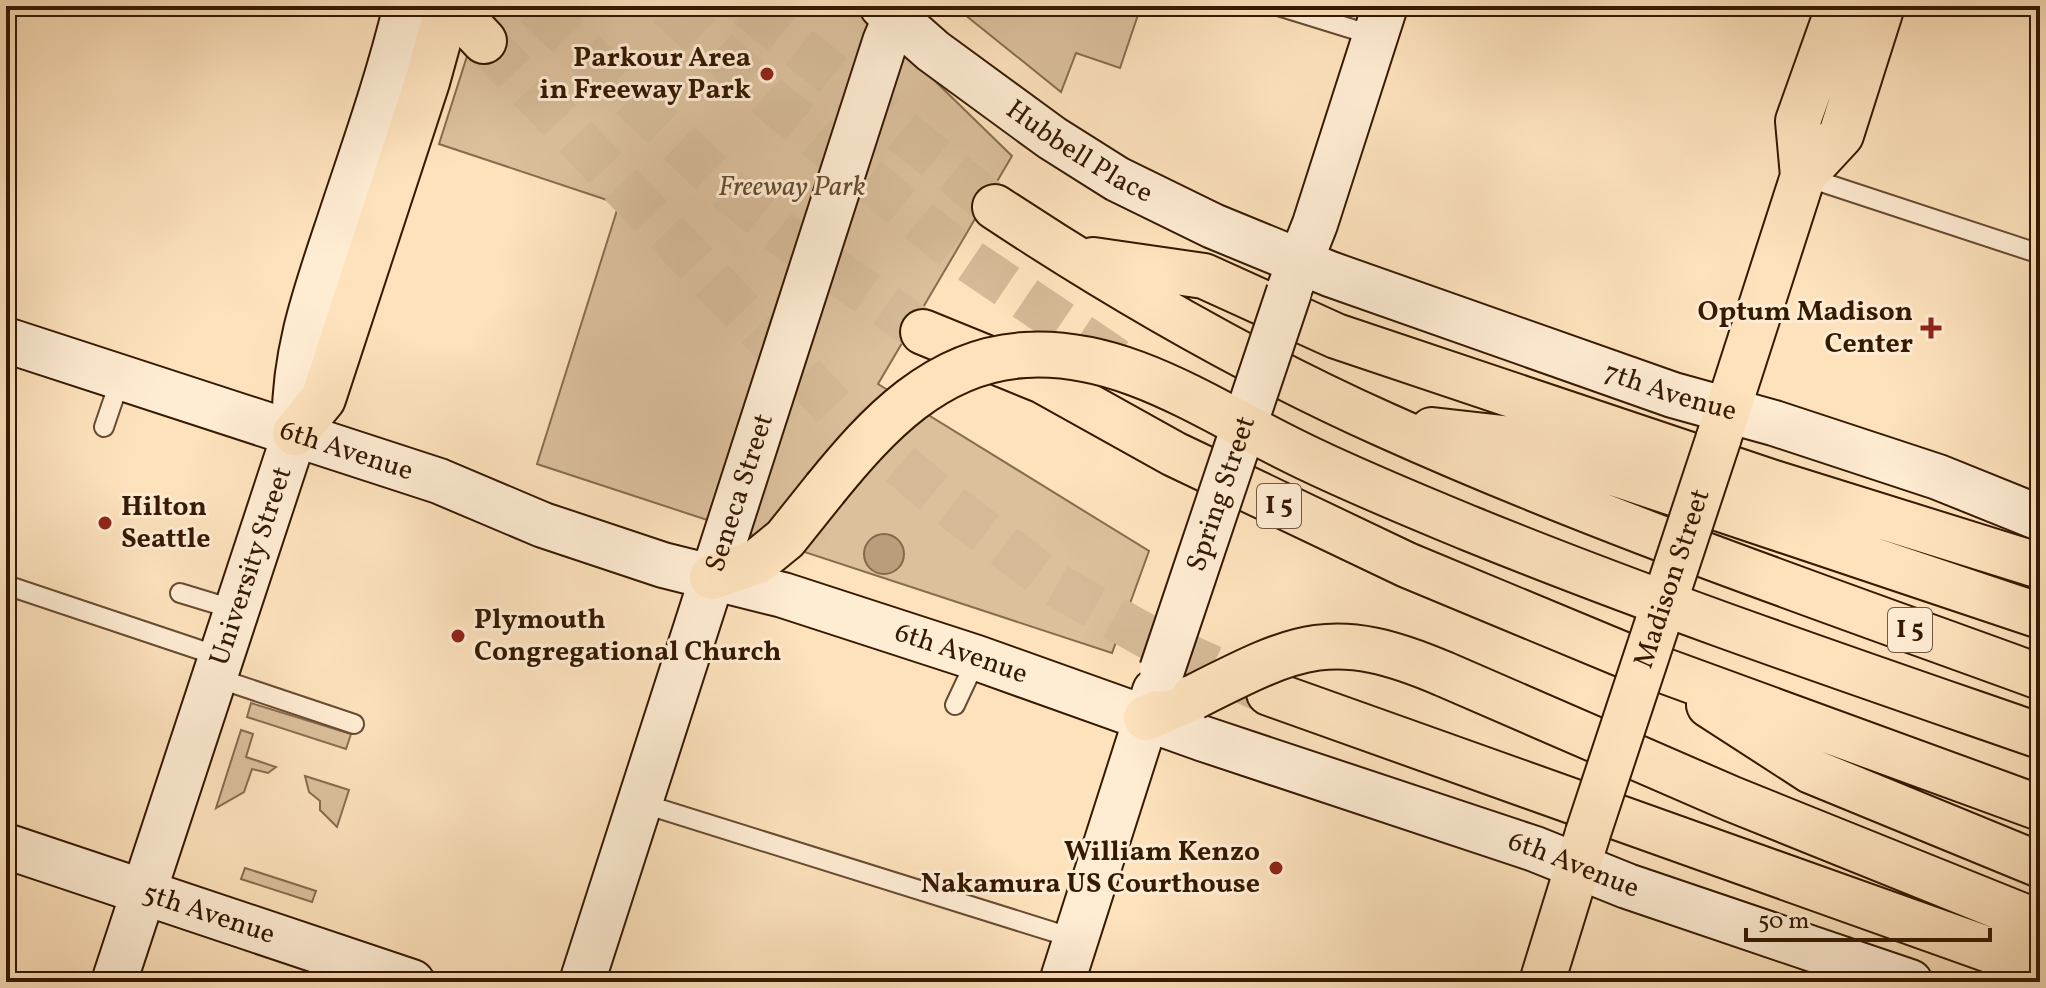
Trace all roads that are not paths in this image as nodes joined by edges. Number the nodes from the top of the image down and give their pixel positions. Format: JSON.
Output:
{"nodes":[{"id":1,"x":406,"y":6,"type":"edge"},
{"id":2,"x":450,"y":6,"type":"edge"},
{"id":3,"x":1278,"y":6,"type":"edge"},
{"id":4,"x":1839,"y":6,"type":"edge"},
{"id":5,"x":1882,"y":6,"type":"edge"},
{"id":6,"x":892,"y":10,"type":"edge"},
{"id":7,"x":1380,"y":21,"type":"edge"},
{"id":8,"x":484,"y":41,"type":"tunnel mouth"},
{"id":9,"x":1803,"y":176,"type":"junction"},
{"id":10,"x":995,"y":207,"type":"tunnel mouth"},
{"id":11,"x":2040,"y":254,"type":"edge"},
{"id":12,"x":1072,"y":257,"type":"junction"},
{"id":13,"x":1294,"y":277,"type":"junction"},
{"id":14,"x":923,"y":332,"type":"tunnel mouth"},
{"id":15,"x":6,"y":340,"type":"edge"},
{"id":16,"x":121,"y":377,"type":"junction"},
{"id":17,"x":1383,"y":424,"type":"junction"},
{"id":18,"x":1722,"y":425,"type":"junction"},
{"id":19,"x":104,"y":427,"type":"dead end"},
{"id":20,"x":295,"y":433,"type":"junction"},
{"id":21,"x":2040,"y":518,"type":"edge"},
{"id":22,"x":2040,"y":566,"type":"edge"},
{"id":23,"x":712,"y":577,"type":"junction"},
{"id":24,"x":6,"y":585,"type":"edge"},
{"id":25,"x":180,"y":593,"type":"dead end"},
{"id":26,"x":236,"y":610,"type":"junction"},
{"id":27,"x":2040,"y":616,"type":"edge"},
{"id":28,"x":977,"y":658,"type":"junction"},
{"id":29,"x":1643,"y":663,"type":"junction"},
{"id":30,"x":218,"y":667,"type":"junction"},
{"id":31,"x":2040,"y":677,"type":"edge"},
{"id":32,"x":1178,"y":683,"type":"junction"},
{"id":33,"x":1269,"y":693,"type":"tunnel mouth"},
{"id":34,"x":955,"y":705,"type":"dead end"},
{"id":35,"x":1146,"y":718,"type":"junction"},
{"id":36,"x":354,"y":724,"type":"dead end"},
{"id":37,"x":2040,"y":736,"type":"edge"},
{"id":38,"x":641,"y":803,"type":"junction"},
{"id":39,"x":2040,"y":808,"type":"edge"},
{"id":40,"x":6,"y":846,"type":"edge"},
{"id":41,"x":1583,"y":849,"type":"junction"},
{"id":42,"x":2040,"y":865,"type":"edge"},
{"id":43,"x":143,"y":892,"type":"junction"},
{"id":44,"x":2040,"y":923,"type":"edge"},
{"id":45,"x":1076,"y":939,"type":"junction"},
{"id":46,"x":2040,"y":968,"type":"edge"},
{"id":47,"x":114,"y":982,"type":"edge"},
{"id":48,"x":412,"y":982,"type":"edge"},
{"id":49,"x":582,"y":982,"type":"edge"},
{"id":50,"x":1062,"y":982,"type":"edge"},
{"id":51,"x":1542,"y":982,"type":"edge"},
{"id":52,"x":1910,"y":982,"type":"edge"}],
"edges":[{"from":1,"to":20,"type":"street","name":"University Street"},
{"from":2,"to":8,"type":"main road"},
{"from":2,"to":20,"type":"main road"},
{"from":3,"to":7,"type":"lane"},
{"from":4,"to":9,"type":"main road","name":"Madison Street"},
{"from":5,"to":9,"type":"main road","name":"Madison Street"},
{"from":6,"to":13,"type":"street","name":"Hubbell Place"},
{"from":6,"to":23,"type":"street","name":"Seneca Street"},
{"from":7,"to":13,"type":"street","name":"Spring Street"},
{"from":9,"to":11,"type":"lane"},
{"from":9,"to":18,"type":"main road","name":"Madison Street"},
{"from":10,"to":12,"type":"main road","number":"I 5"},
{"from":12,"to":17,"type":"main road","number":"I 5"},
{"from":12,"to":22,"type":"main road"},
{"from":13,"to":18,"type":"street","name":"7th Avenue"},
{"from":13,"to":32,"type":"street","name":"Spring Street","bridge":true},
{"from":14,"to":29,"type":"main road","number":"I 5"},
{"from":15,"to":16,"type":"street","name":"6th Avenue"},
{"from":16,"to":19,"type":"lane"},
{"from":16,"to":20,"type":"street","name":"6th Avenue"},
{"from":17,"to":27,"type":"main road"},
{"from":17,"to":31,"type":"main road","number":"I 5"},
{"from":18,"to":21,"type":"street","name":"7th Avenue"},
{"from":18,"to":41,"type":"main road","name":"Madison Street","bridge":true},
{"from":20,"to":23,"type":"street","name":"6th Avenue"},
{"from":20,"to":26,"type":"street","name":"University Street"},
{"from":23,"to":28,"type":"street","name":"6th Avenue"},
{"from":23,"to":37,"type":"main road","bridge":true},
{"from":23,"to":38,"type":"street","name":"Seneca Street"},
{"from":24,"to":30,"type":"lane"},
{"from":25,"to":26,"type":"lane"},
{"from":26,"to":30,"type":"street","name":"University Street"},
{"from":28,"to":34,"type":"lane"},
{"from":28,"to":35,"type":"street","name":"6th Avenue"},
{"from":29,"to":39,"type":"main road","number":"I 5"},
{"from":29,"to":42,"type":"main road","number":"I 5"},
{"from":30,"to":36,"type":"lane"},
{"from":30,"to":43,"type":"street","name":"University Street"},
{"from":32,"to":35,"type":"main road"},
{"from":32,"to":44,"type":"main road","bridge":true},
{"from":33,"to":46,"type":"main road"},
{"from":35,"to":41,"type":"street","name":"6th Avenue"},
{"from":35,"to":45,"type":"street"},
{"from":38,"to":45,"type":"lane"},
{"from":38,"to":49,"type":"street","name":"Seneca Street"},
{"from":40,"to":43,"type":"street","name":"5th Avenue"},
{"from":41,"to":51,"type":"main road","name":"Madison Street"},
{"from":41,"to":52,"type":"street","name":"6th Avenue"},
{"from":43,"to":47,"type":"street","name":"University Street"},
{"from":43,"to":48,"type":"street","name":"5th Avenue"},
{"from":45,"to":50,"type":"street"}]}
